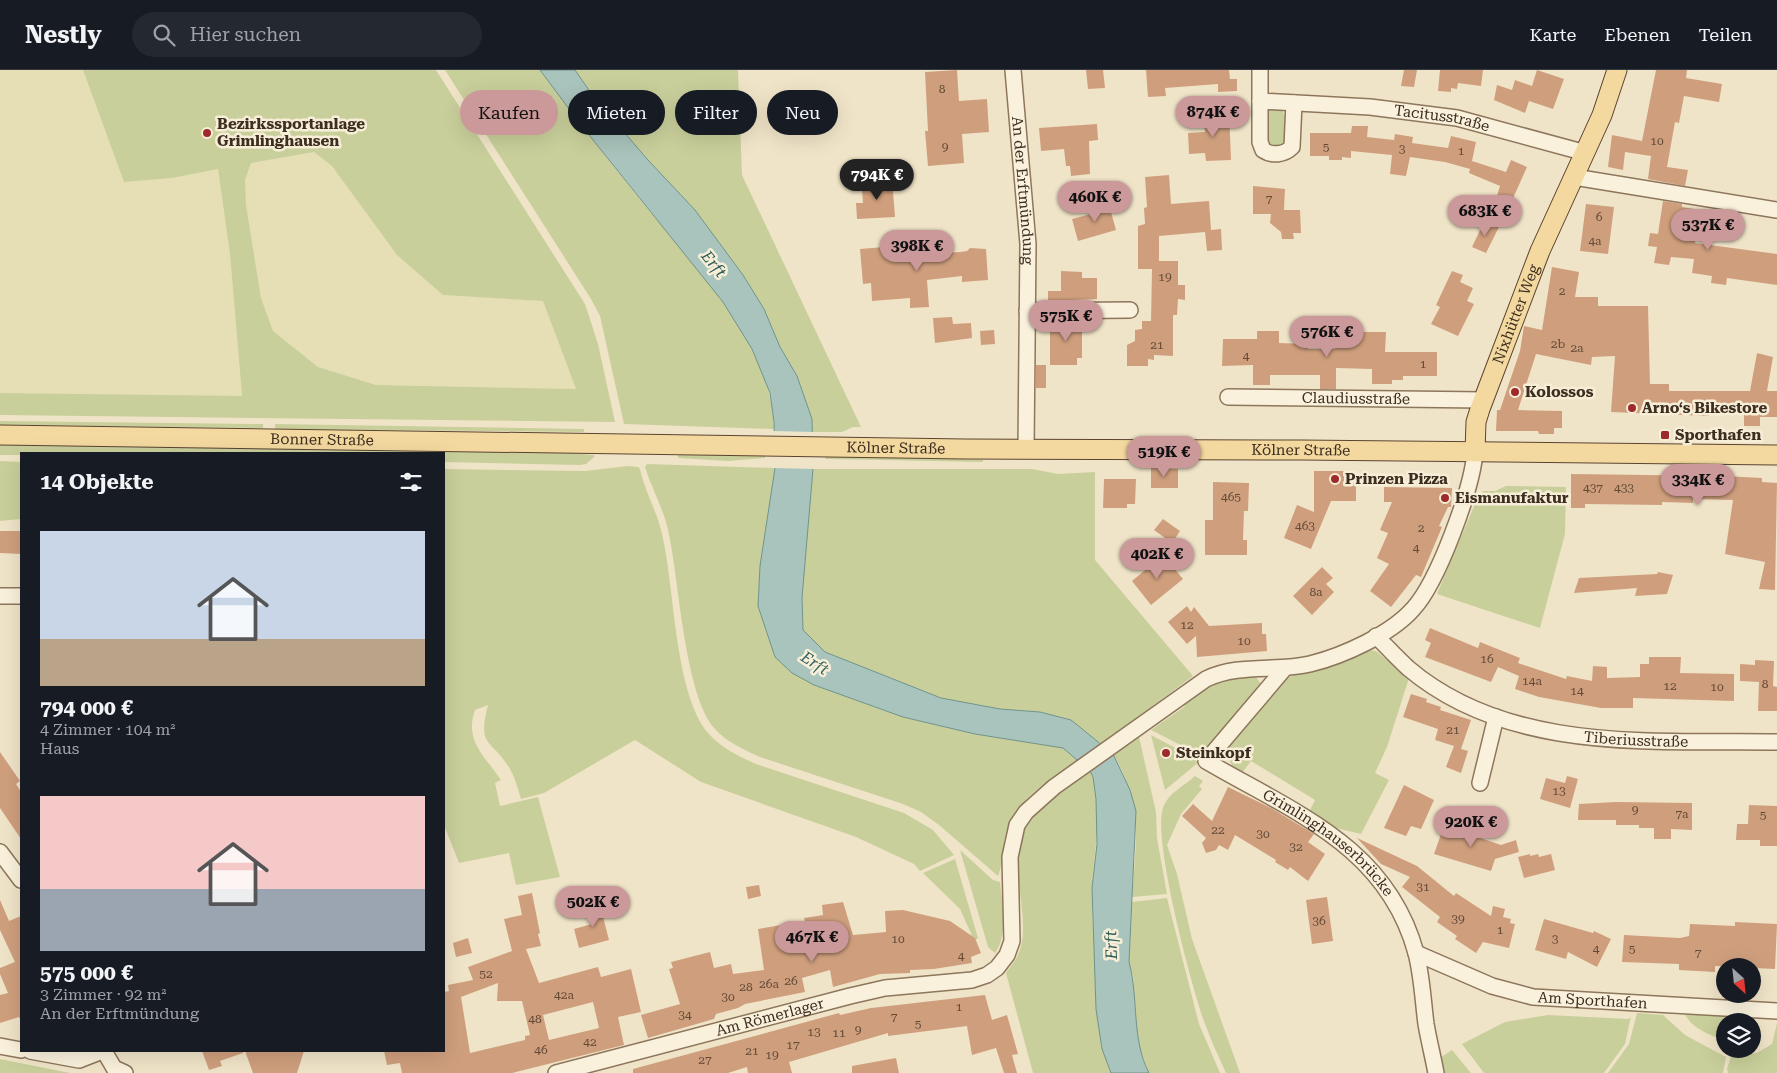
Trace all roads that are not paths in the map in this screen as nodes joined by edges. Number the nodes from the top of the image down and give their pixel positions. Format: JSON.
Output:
{"nodes":[{"id":1,"x":1012,"y":70,"type":"edge"},
{"id":2,"x":1260,"y":70,"type":"edge"},
{"id":3,"x":1617,"y":70,"type":"edge"},
{"id":4,"x":1260,"y":101,"type":"junction"},
{"id":5,"x":1294,"y":103,"type":"junction"},
{"id":6,"x":1586,"y":153,"type":"junction"},
{"id":7,"x":1574,"y":177,"type":"junction"},
{"id":8,"x":1777,"y":210,"type":"edge"},
{"id":9,"x":1130,"y":310,"type":"dead end"},
{"id":10,"x":1027,"y":311,"type":"junction"},
{"id":11,"x":1228,"y":397,"type":"dead end"},
{"id":12,"x":1484,"y":400,"type":"junction"},
{"id":13,"x":0,"y":435,"type":"edge"},
{"id":14,"x":825,"y":447,"type":"joint"},
{"id":15,"x":1026,"y":449,"type":"junction"},
{"id":16,"x":1475,"y":452,"type":"junction"},
{"id":17,"x":1777,"y":455,"type":"edge"},
{"id":18,"x":0,"y":596,"type":"edge"},
{"id":19,"x":20,"y":596,"type":"edge"},
{"id":20,"x":1376,"y":636,"type":"junction"},
{"id":21,"x":1285,"y":668,"type":"junction"},
{"id":22,"x":1496,"y":717,"type":"junction"},
{"id":23,"x":1777,"y":742,"type":"edge"},
{"id":24,"x":1480,"y":783,"type":"dead end"},
{"id":25,"x":0,"y":852,"type":"edge"},
{"id":26,"x":20,"y":879,"type":"edge"},
{"id":27,"x":1416,"y":953,"type":"junction"},
{"id":28,"x":1777,"y":1011,"type":"edge"},
{"id":29,"x":0,"y":1046,"type":"edge"},
{"id":30,"x":20,"y":1050,"type":"edge"},
{"id":31,"x":36,"y":1052,"type":"edge"},
{"id":32,"x":100,"y":1052,"type":"edge"},
{"id":33,"x":104,"y":1052,"type":"edge"},
{"id":34,"x":125,"y":1073,"type":"edge"},
{"id":35,"x":556,"y":1073,"type":"edge"},
{"id":36,"x":1436,"y":1073,"type":"edge"}],
"edges":[{"from":1,"to":10,"type":"street","name":"An der Erftmündung"},
{"from":2,"to":4,"type":"street"},
{"from":3,"to":6,"type":"main road","name":"Nixhütter Weg"},
{"from":4,"to":5,"type":"street","name":"Tacitusstraße"},
{"from":4,"to":5,"type":"street"},
{"from":5,"to":6,"type":"street","name":"Tacitusstraße"},
{"from":6,"to":7,"type":"main road","name":"Nixhütter Weg"},
{"from":7,"to":8,"type":"street"},
{"from":7,"to":12,"type":"main road","name":"Nixhütter Weg"},
{"from":9,"to":10,"type":"street"},
{"from":10,"to":15,"type":"street","name":"An der Erftmündung"},
{"from":11,"to":12,"type":"street","name":"Claudiusstraße"},
{"from":12,"to":16,"type":"main road","name":"Nixhütter Weg"},
{"from":13,"to":14,"type":"main road","name":"Bonner Straße"},
{"from":14,"to":15,"type":"main road","name":"Kölner Straße"},
{"from":15,"to":16,"type":"main road","name":"Kölner Straße"},
{"from":16,"to":17,"type":"main road","name":"Kölner Straße"},
{"from":16,"to":20,"type":"street"},
{"from":18,"to":19,"type":"street"},
{"from":20,"to":21,"type":"street"},
{"from":20,"to":22,"type":"street","name":"Tiberiusstraße"},
{"from":21,"to":27,"type":"street","name":"Grimlinghauserbrücke"},
{"from":21,"to":35,"type":"street","name":"Am Römerlager"},
{"from":22,"to":23,"type":"street","name":"Tiberiusstraße"},
{"from":22,"to":24,"type":"street"},
{"from":25,"to":26,"type":"street"},
{"from":27,"to":28,"type":"street","name":"Am Sporthafen"},
{"from":27,"to":36,"type":"street","name":"Grimlinghauserbrücke"},
{"from":29,"to":30,"type":"street"},
{"from":31,"to":32,"type":"street"},
{"from":33,"to":34,"type":"street"}]}
